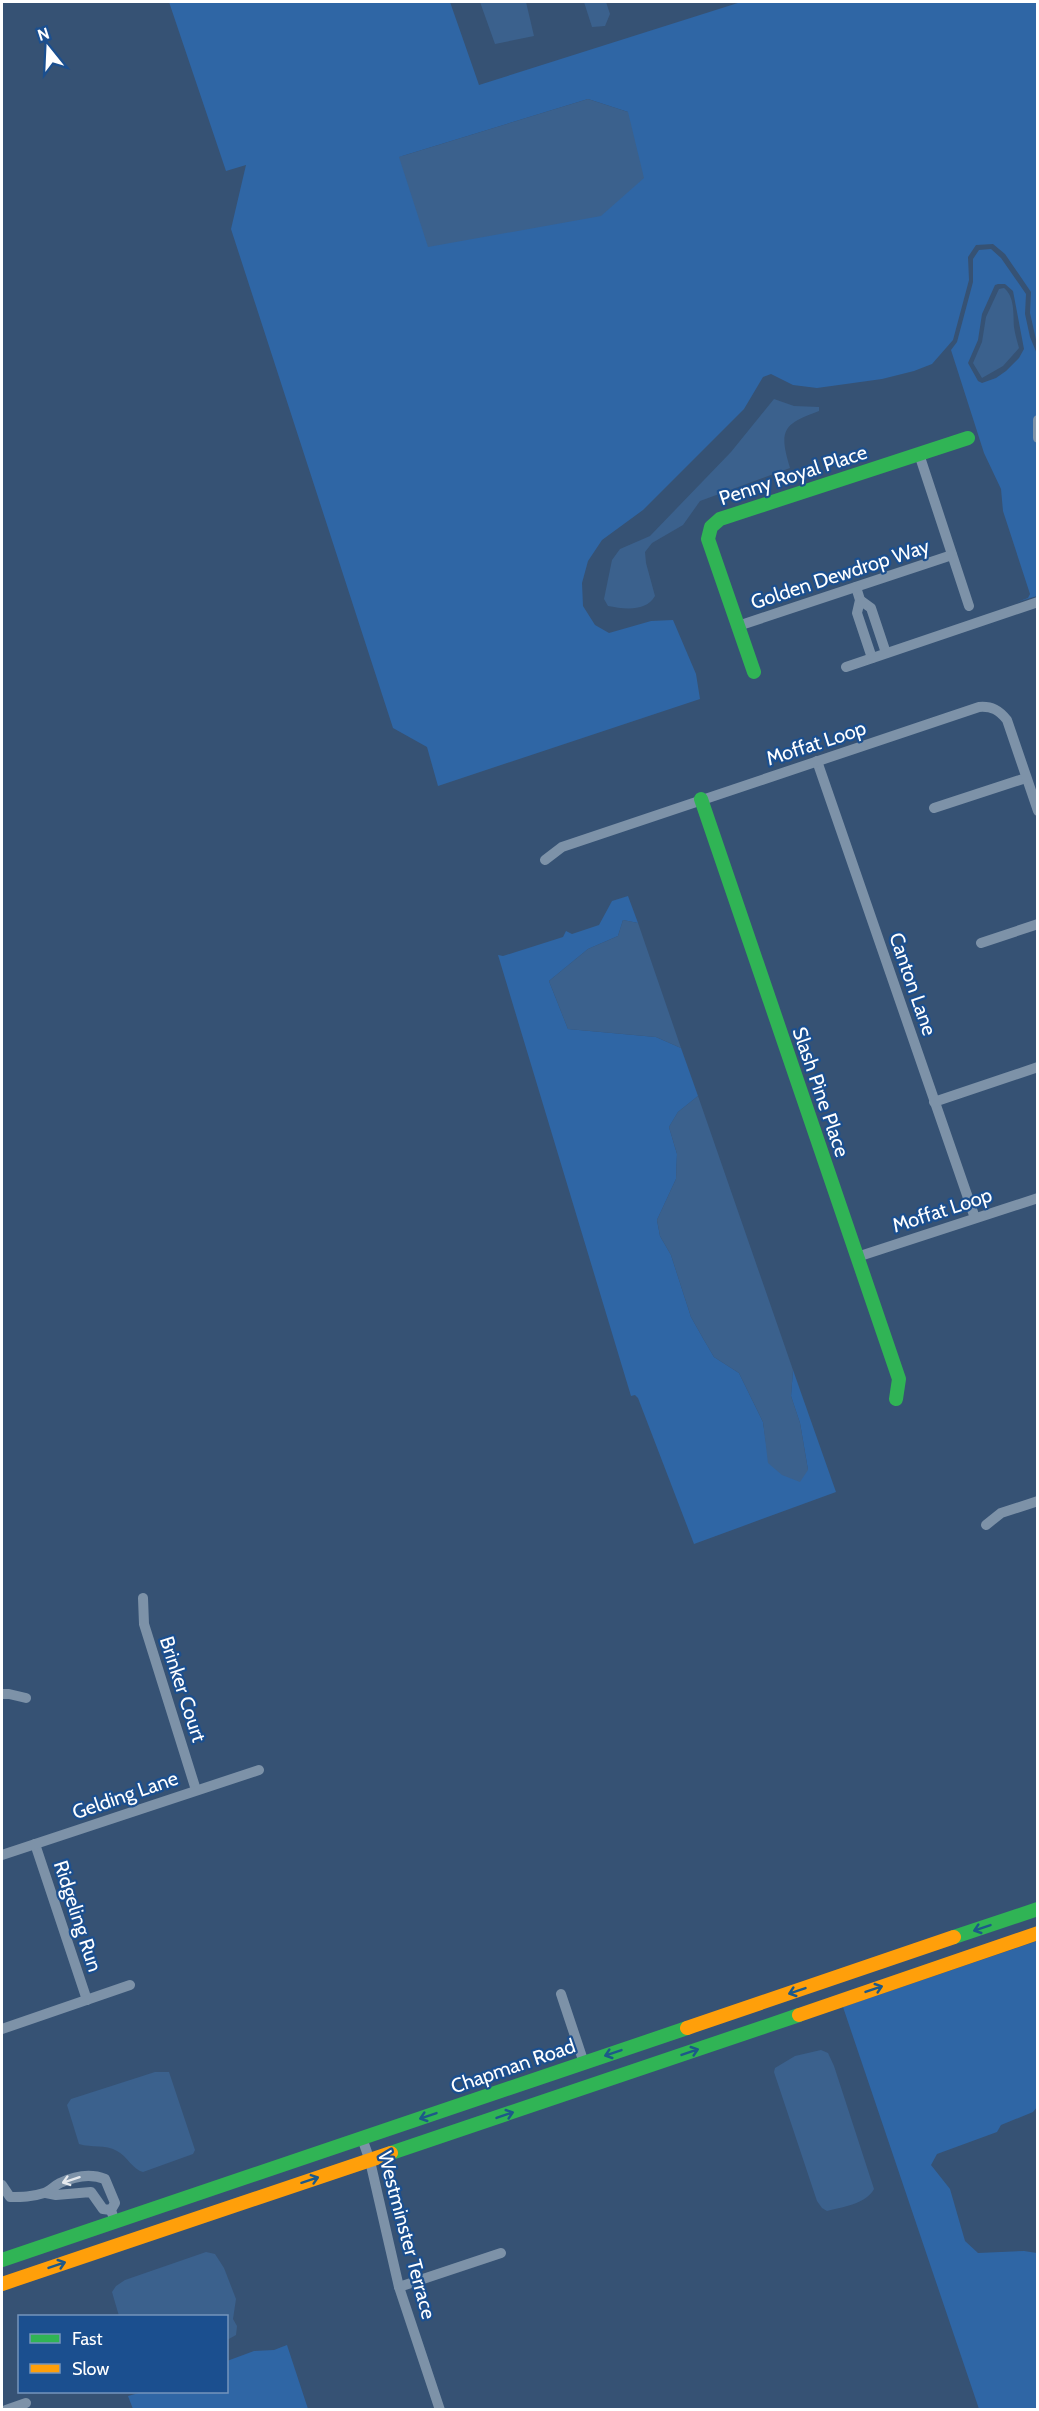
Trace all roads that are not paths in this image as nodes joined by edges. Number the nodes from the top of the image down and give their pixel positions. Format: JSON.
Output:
{"nodes":[{"id":1,"x":1038,"y":420,"type":"edge"},
{"id":2,"x":968,"y":438,"type":"dead end"},
{"id":3,"x":1038,"y":438,"type":"edge"},
{"id":4,"x":919,"y":454,"type":"junction"},
{"id":5,"x":952,"y":555,"type":"junction"},
{"id":6,"x":856,"y":587,"type":"junction"},
{"id":7,"x":860,"y":600,"type":"junction"},
{"id":8,"x":1038,"y":602,"type":"edge"},
{"id":9,"x":969,"y":606,"type":"dead end"},
{"id":10,"x":873,"y":614,"type":"junction"},
{"id":11,"x":859,"y":619,"type":"junction"},
{"id":12,"x":738,"y":626,"type":"junction"},
{"id":13,"x":877,"y":627,"type":"junction"},
{"id":14,"x":863,"y":632,"type":"junction"},
{"id":15,"x":886,"y":653,"type":"junction"},
{"id":16,"x":872,"y":658,"type":"junction"},
{"id":17,"x":846,"y":667,"type":"dead end"},
{"id":18,"x":754,"y":672,"type":"dead end"},
{"id":19,"x":817,"y":761,"type":"junction"},
{"id":20,"x":1026,"y":778,"type":"junction"},
{"id":21,"x":701,"y":799,"type":"junction"},
{"id":22,"x":934,"y":808,"type":"dead end"},
{"id":23,"x":1038,"y":811,"type":"edge"},
{"id":24,"x":545,"y":860,"type":"dead end"},
{"id":25,"x":1038,"y":924,"type":"edge"},
{"id":26,"x":981,"y":943,"type":"dead end"},
{"id":27,"x":1038,"y":1067,"type":"edge"},
{"id":28,"x":934,"y":1102,"type":"junction"},
{"id":29,"x":1038,"y":1197,"type":"edge"},
{"id":30,"x":975,"y":1218,"type":"junction"},
{"id":31,"x":857,"y":1257,"type":"junction"},
{"id":32,"x":897,"y":1399,"type":"dead end"},
{"id":33,"x":1038,"y":1501,"type":"edge"},
{"id":34,"x":986,"y":1525,"type":"dead end"},
{"id":35,"x":143,"y":1598,"type":"dead end"},
{"id":36,"x":2,"y":1694,"type":"edge"},
{"id":37,"x":26,"y":1698,"type":"dead end"},
{"id":38,"x":259,"y":1770,"type":"dead end"},
{"id":39,"x":196,"y":1790,"type":"junction"},
{"id":40,"x":35,"y":1844,"type":"junction"},
{"id":41,"x":2,"y":1855,"type":"edge"},
{"id":42,"x":1038,"y":1910,"type":"edge"},
{"id":43,"x":1038,"y":1933,"type":"edge"},
{"id":44,"x":130,"y":1985,"type":"dead end"},
{"id":45,"x":561,"y":1994,"type":"dead end"},
{"id":46,"x":87,"y":2000,"type":"junction"},
{"id":47,"x":752,"y":2006,"type":"junction"},
{"id":48,"x":760,"y":2028,"type":"junction"},
{"id":49,"x":2,"y":2029,"type":"edge"},
{"id":50,"x":584,"y":2063,"type":"junction"},
{"id":51,"x":362,"y":2138,"type":"junction"},
{"id":52,"x":370,"y":2161,"type":"junction"},
{"id":53,"x":105,"y":2179,"type":"junction"},
{"id":54,"x":2,"y":2185,"type":"edge"},
{"id":55,"x":91,"y":2192,"type":"junction"},
{"id":56,"x":46,"y":2193,"type":"junction"},
{"id":57,"x":113,"y":2216,"type":"junction"},
{"id":58,"x":501,"y":2253,"type":"dead end"},
{"id":59,"x":2,"y":2260,"type":"edge"},
{"id":60,"x":2,"y":2284,"type":"edge"},
{"id":61,"x":399,"y":2287,"type":"junction"},
{"id":62,"x":26,"y":2403,"type":"dead end"},
{"id":63,"x":6,"y":2409,"type":"edge"},
{"id":64,"x":440,"y":2409,"type":"edge"}],
"edges":[{"from":1,"to":3,"type":"street"},
{"from":2,"to":4,"type":"street","name":"Penny Royal Place"},
{"from":4,"to":5,"type":"street"},
{"from":4,"to":12,"type":"street","name":"Penny Royal Place"},
{"from":5,"to":6,"type":"street","name":"Golden Dewdrop Way"},
{"from":5,"to":9,"type":"street"},
{"from":6,"to":7,"type":"street"},
{"from":6,"to":12,"type":"street","name":"Golden Dewdrop Way"},
{"from":7,"to":10,"type":"street"},
{"from":7,"to":11,"type":"street"},
{"from":8,"to":15,"type":"street"},
{"from":10,"to":11,"type":"street"},
{"from":10,"to":13,"type":"street"},
{"from":11,"to":14,"type":"street"},
{"from":12,"to":18,"type":"street","name":"Penny Royal Place"},
{"from":13,"to":14,"type":"street"},
{"from":13,"to":15,"type":"street"},
{"from":14,"to":16,"type":"street"},
{"from":15,"to":16,"type":"street"},
{"from":16,"to":17,"type":"street"},
{"from":19,"to":20,"type":"street","name":"Moffat Loop"},
{"from":19,"to":21,"type":"street","name":"Moffat Loop"},
{"from":19,"to":28,"type":"street","name":"Canton Lane"},
{"from":20,"to":22,"type":"street"},
{"from":20,"to":23,"type":"street","name":"Moffat Loop"},
{"from":21,"to":24,"type":"street","name":"Moffat Loop"},
{"from":21,"to":31,"type":"street","name":"Slash Pine Place"},
{"from":25,"to":26,"type":"street"},
{"from":27,"to":28,"type":"street"},
{"from":28,"to":30,"type":"street","name":"Canton Lane"},
{"from":29,"to":30,"type":"street","name":"Moffat Loop"},
{"from":30,"to":31,"type":"street","name":"Moffat Loop"},
{"from":31,"to":32,"type":"street","name":"Slash Pine Place"},
{"from":33,"to":34,"type":"street"},
{"from":35,"to":39,"type":"street","name":"Brinker Court"},
{"from":36,"to":37,"type":"street"},
{"from":38,"to":39,"type":"street","name":"Gelding Lane"},
{"from":39,"to":40,"type":"street","name":"Gelding Lane"},
{"from":40,"to":41,"type":"street","name":"Gelding Lane"},
{"from":40,"to":46,"type":"street","name":"Ridgeling Run"},
{"from":42,"to":47,"type":"street","name":"Chapman Road","one_way":true},
{"from":48,"to":43,"type":"street","one_way":true},
{"from":44,"to":46,"type":"street"},
{"from":45,"to":50,"type":"street"},
{"from":46,"to":49,"type":"street"},
{"from":47,"to":48,"type":"street"},
{"from":47,"to":50,"type":"street","name":"Chapman Road","one_way":true},
{"from":52,"to":48,"type":"street","one_way":true},
{"from":50,"to":51,"type":"street","name":"Chapman Road","one_way":true},
{"from":51,"to":52,"type":"street","name":"Westminster Terrace"},
{"from":51,"to":57,"type":"street","name":"Chapman Road"},
{"from":60,"to":52,"type":"street","one_way":true},
{"from":52,"to":61,"type":"street","name":"Westminster Terrace"},
{"from":53,"to":55,"type":"street"},
{"from":53,"to":56,"type":"street","one_way":true},
{"from":53,"to":57,"type":"street"},
{"from":54,"to":56,"type":"street"},
{"from":55,"to":56,"type":"street"},
{"from":55,"to":57,"type":"street"},
{"from":57,"to":59,"type":"street","name":"Chapman Road"},
{"from":58,"to":61,"type":"street"},
{"from":61,"to":64,"type":"street","name":"Westminster Terrace"},
{"from":62,"to":63,"type":"street"}]}
